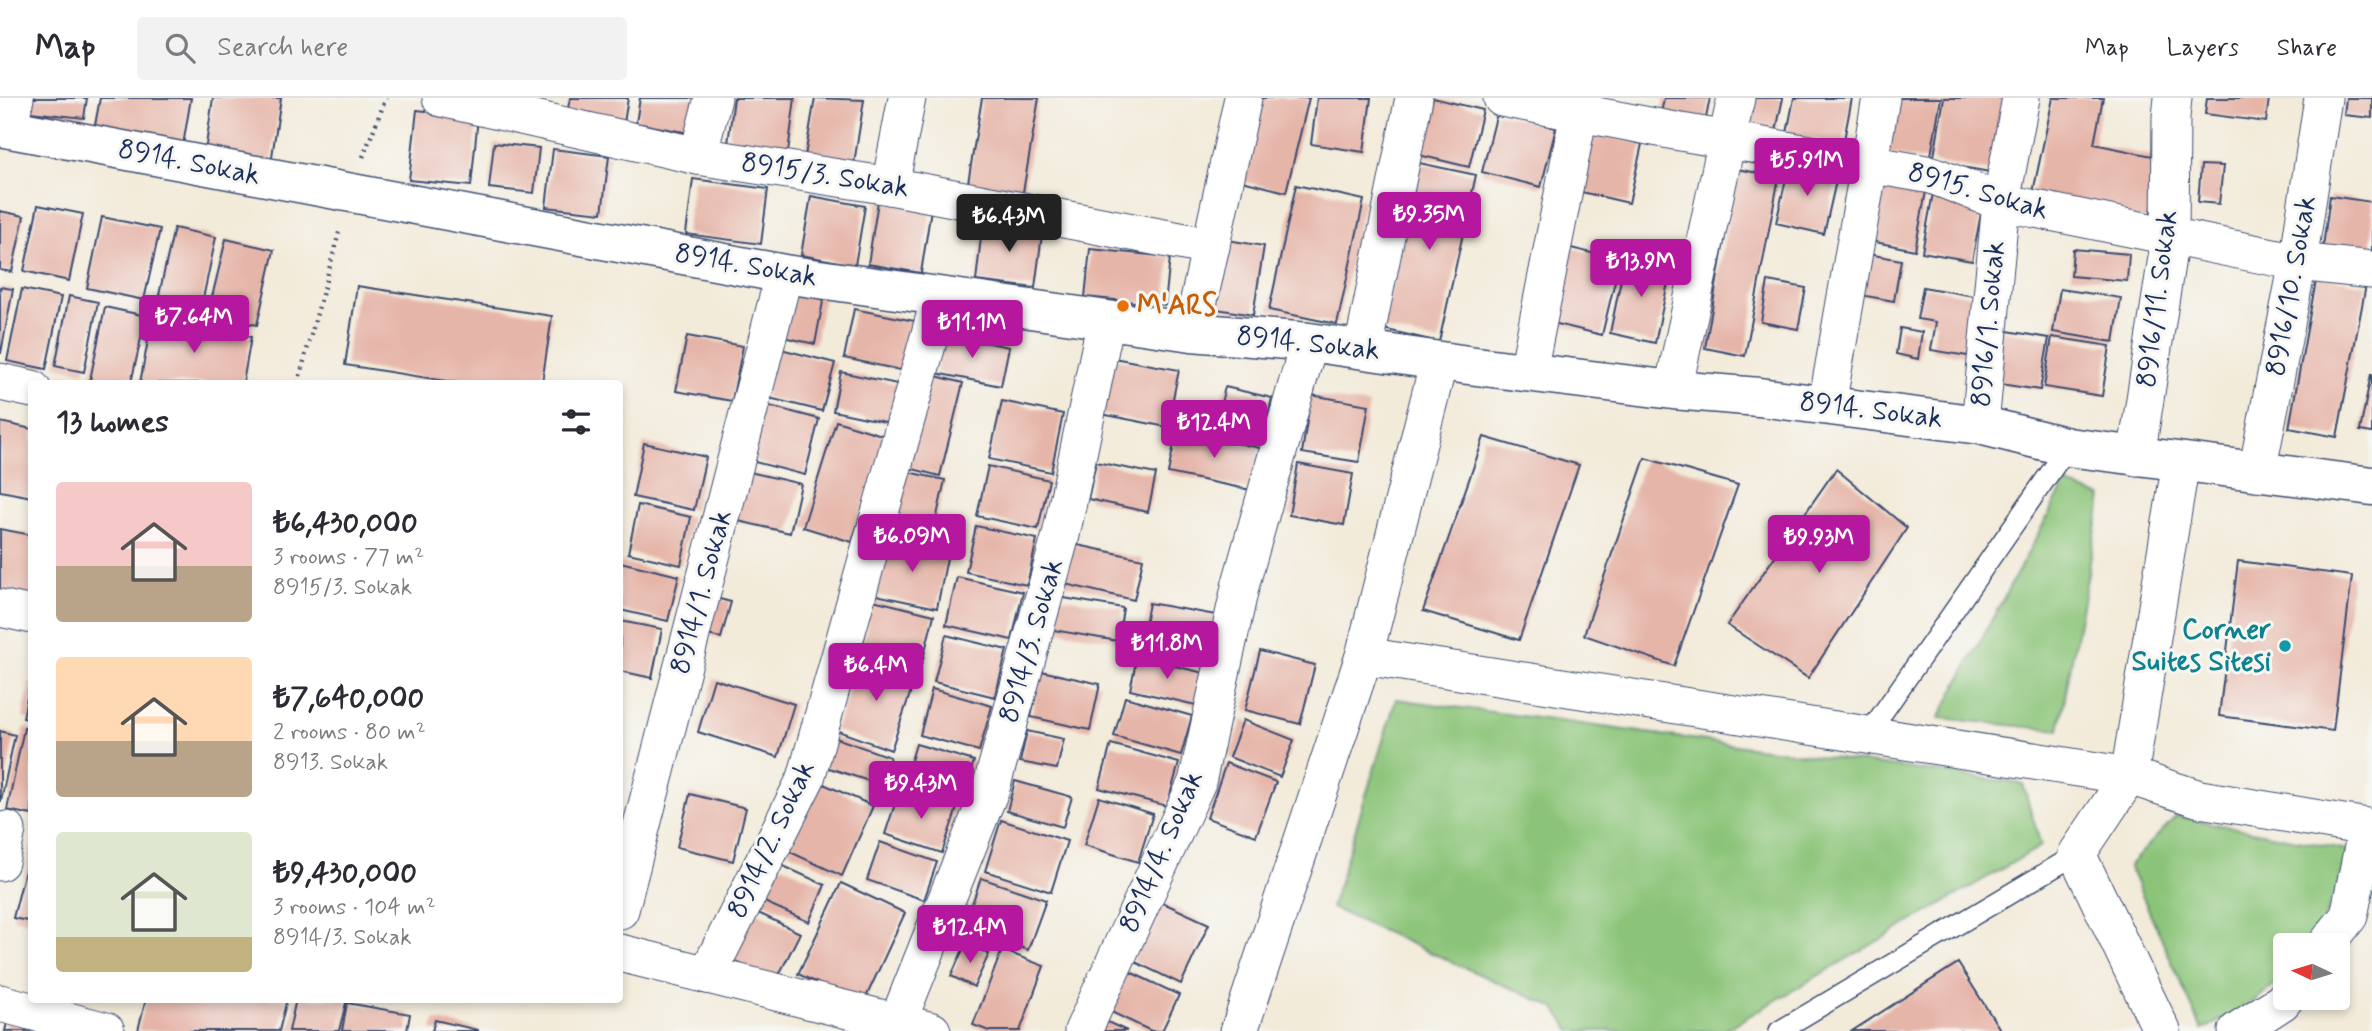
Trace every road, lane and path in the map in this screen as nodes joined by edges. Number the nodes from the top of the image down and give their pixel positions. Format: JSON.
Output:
{"nodes":[{"id":1,"x":386,"y":98,"type":"edge"},
{"id":2,"x":441,"y":98,"type":"edge"},
{"id":3,"x":713,"y":98,"type":"edge"},
{"id":4,"x":907,"y":98,"type":"edge"},
{"id":5,"x":1243,"y":98,"type":"edge"},
{"id":6,"x":1414,"y":98,"type":"edge"},
{"id":7,"x":1502,"y":98,"type":"edge"},
{"id":8,"x":1736,"y":98,"type":"edge"},
{"id":9,"x":1881,"y":98,"type":"edge"},
{"id":10,"x":2021,"y":98,"type":"edge"},
{"id":11,"x":2173,"y":98,"type":"edge"},
{"id":12,"x":2323,"y":98,"type":"edge"},
{"id":13,"x":1580,"y":105,"type":"edge"},
{"id":14,"x":538,"y":109,"type":"edge"},
{"id":15,"x":8,"y":118,"type":"edge"},
{"id":16,"x":1727,"y":140,"type":"junction"},
{"id":17,"x":698,"y":156,"type":"junction"},
{"id":18,"x":1869,"y":164,"type":"junction"},
{"id":19,"x":890,"y":186,"type":"junction"},
{"id":20,"x":349,"y":193,"type":"junction"},
{"id":21,"x":2001,"y":202,"type":"junction"},
{"id":22,"x":2170,"y":238,"type":"junction"},
{"id":23,"x":1211,"y":247,"type":"junction"},
{"id":24,"x":2298,"y":262,"type":"junction"},
{"id":25,"x":2372,"y":270,"type":"edge"},
{"id":26,"x":784,"y":274,"type":"junction"},
{"id":27,"x":940,"y":298,"type":"junction"},
{"id":28,"x":1106,"y":320,"type":"junction"},
{"id":29,"x":1192,"y":332,"type":"junction"},
{"id":30,"x":1309,"y":342,"type":"junction"},
{"id":31,"x":1363,"y":349,"type":"junction"},
{"id":32,"x":1439,"y":360,"type":"junction"},
{"id":33,"x":1528,"y":372,"type":"junction"},
{"id":34,"x":299,"y":380,"type":"edge"},
{"id":35,"x":0,"y":382,"type":"edge"},
{"id":36,"x":28,"y":388,"type":"edge"},
{"id":37,"x":1673,"y":390,"type":"junction"},
{"id":38,"x":1827,"y":405,"type":"junction"},
{"id":39,"x":1980,"y":425,"type":"junction"},
{"id":40,"x":2068,"y":447,"type":"junction"},
{"id":41,"x":2136,"y":457,"type":"junction"},
{"id":42,"x":2181,"y":462,"type":"junction"},
{"id":43,"x":2256,"y":472,"type":"junction"},
{"id":44,"x":2372,"y":486,"type":"edge"},
{"id":45,"x":0,"y":608,"type":"edge"},
{"id":46,"x":28,"y":614,"type":"edge"},
{"id":47,"x":1364,"y":656,"type":"junction"},
{"id":48,"x":1868,"y":734,"type":"junction"},
{"id":49,"x":2129,"y":776,"type":"junction"},
{"id":50,"x":2077,"y":854,"type":"junction"},
{"id":51,"x":623,"y":898,"type":"edge"},
{"id":52,"x":2335,"y":933,"type":"edge"},
{"id":53,"x":623,"y":954,"type":"edge"},
{"id":54,"x":707,"y":975,"type":"junction"},
{"id":55,"x":0,"y":1003,"type":"edge"},
{"id":56,"x":2273,"y":1008,"type":"edge"},
{"id":57,"x":908,"y":1028,"type":"edge"},
{"id":58,"x":106,"y":1031,"type":"edge"},
{"id":59,"x":1083,"y":1031,"type":"edge"},
{"id":60,"x":1239,"y":1031,"type":"edge"},
{"id":61,"x":1779,"y":1031,"type":"edge"},
{"id":62,"x":2162,"y":1031,"type":"edge"},
{"id":63,"x":2237,"y":1031,"type":"edge"}],
"edges":[{"from":1,"to":20,"type":"path"},
{"from":2,"to":14,"type":"street","name":"8915/3. Sokak"},
{"from":3,"to":17,"type":"street"},
{"from":4,"to":19,"type":"street"},
{"from":5,"to":23,"type":"street"},
{"from":6,"to":31,"type":"street"},
{"from":7,"to":13,"type":"street","name":"8915. Sokak"},
{"from":8,"to":16,"type":"street"},
{"from":9,"to":18,"type":"street"},
{"from":10,"to":21,"type":"street","name":"8916/1. Sokak"},
{"from":11,"to":22,"type":"street","name":"8916/11. Sokak"},
{"from":12,"to":24,"type":"street","name":"8916/10. Sokak"},
{"from":13,"to":16,"type":"street","name":"8915. Sokak"},
{"from":13,"to":33,"type":"street"},
{"from":14,"to":17,"type":"street","name":"8915/3. Sokak"},
{"from":15,"to":20,"type":"street","name":"8914. Sokak"},
{"from":16,"to":18,"type":"street","name":"8915. Sokak"},
{"from":16,"to":37,"type":"street"},
{"from":17,"to":19,"type":"street","name":"8915/3. Sokak"},
{"from":18,"to":21,"type":"street","name":"8915. Sokak"},
{"from":18,"to":38,"type":"street"},
{"from":19,"to":23,"type":"street","name":"8915/3. Sokak"},
{"from":20,"to":26,"type":"street","name":"8914. Sokak"},
{"from":20,"to":34,"type":"path"},
{"from":21,"to":22,"type":"street","name":"8915. Sokak"},
{"from":21,"to":39,"type":"street","name":"8916/1. Sokak"},
{"from":22,"to":24,"type":"street","name":"8915. Sokak"},
{"from":22,"to":41,"type":"street","name":"8916/11. Sokak"},
{"from":23,"to":29,"type":"street"},
{"from":24,"to":25,"type":"street","name":"8915. Sokak"},
{"from":24,"to":43,"type":"street","name":"8916/10. Sokak"},
{"from":26,"to":27,"type":"street","name":"8914. Sokak"},
{"from":26,"to":51,"type":"street","name":"8914/1. Sokak"},
{"from":27,"to":28,"type":"street","name":"8914. Sokak"},
{"from":27,"to":54,"type":"street","name":"8914/2. Sokak"},
{"from":28,"to":29,"type":"street","name":"8914. Sokak"},
{"from":28,"to":57,"type":"street","name":"8914/3. Sokak"},
{"from":29,"to":30,"type":"street","name":"8914. Sokak"},
{"from":30,"to":31,"type":"street","name":"8914. Sokak"},
{"from":30,"to":59,"type":"street","name":"8914/4. Sokak"},
{"from":31,"to":32,"type":"street","name":"8914. Sokak"},
{"from":32,"to":33,"type":"street","name":"8914. Sokak"},
{"from":32,"to":47,"type":"street"},
{"from":33,"to":37,"type":"street","name":"8914. Sokak"},
{"from":35,"to":36,"type":"street"},
{"from":37,"to":38,"type":"street","name":"8914. Sokak"},
{"from":38,"to":39,"type":"street","name":"8914. Sokak"},
{"from":39,"to":40,"type":"street","name":"8914. Sokak"},
{"from":40,"to":41,"type":"street","name":"8914. Sokak"},
{"from":40,"to":48,"type":"lane"},
{"from":41,"to":42,"type":"street","name":"8914. Sokak"},
{"from":42,"to":43,"type":"street","name":"8914. Sokak"},
{"from":42,"to":49,"type":"street"},
{"from":43,"to":44,"type":"street","name":"8914. Sokak"},
{"from":45,"to":46,"type":"street"},
{"from":47,"to":48,"type":"street"},
{"from":47,"to":60,"type":"street"},
{"from":48,"to":49,"type":"street"},
{"from":49,"to":50,"type":"street"},
{"from":49,"to":52,"type":"street"},
{"from":50,"to":61,"type":"lane"},
{"from":50,"to":62,"type":"street"},
{"from":53,"to":54,"type":"street"},
{"from":54,"to":57,"type":"street"},
{"from":55,"to":58,"type":"street"},
{"from":56,"to":63,"type":"street"}]}
